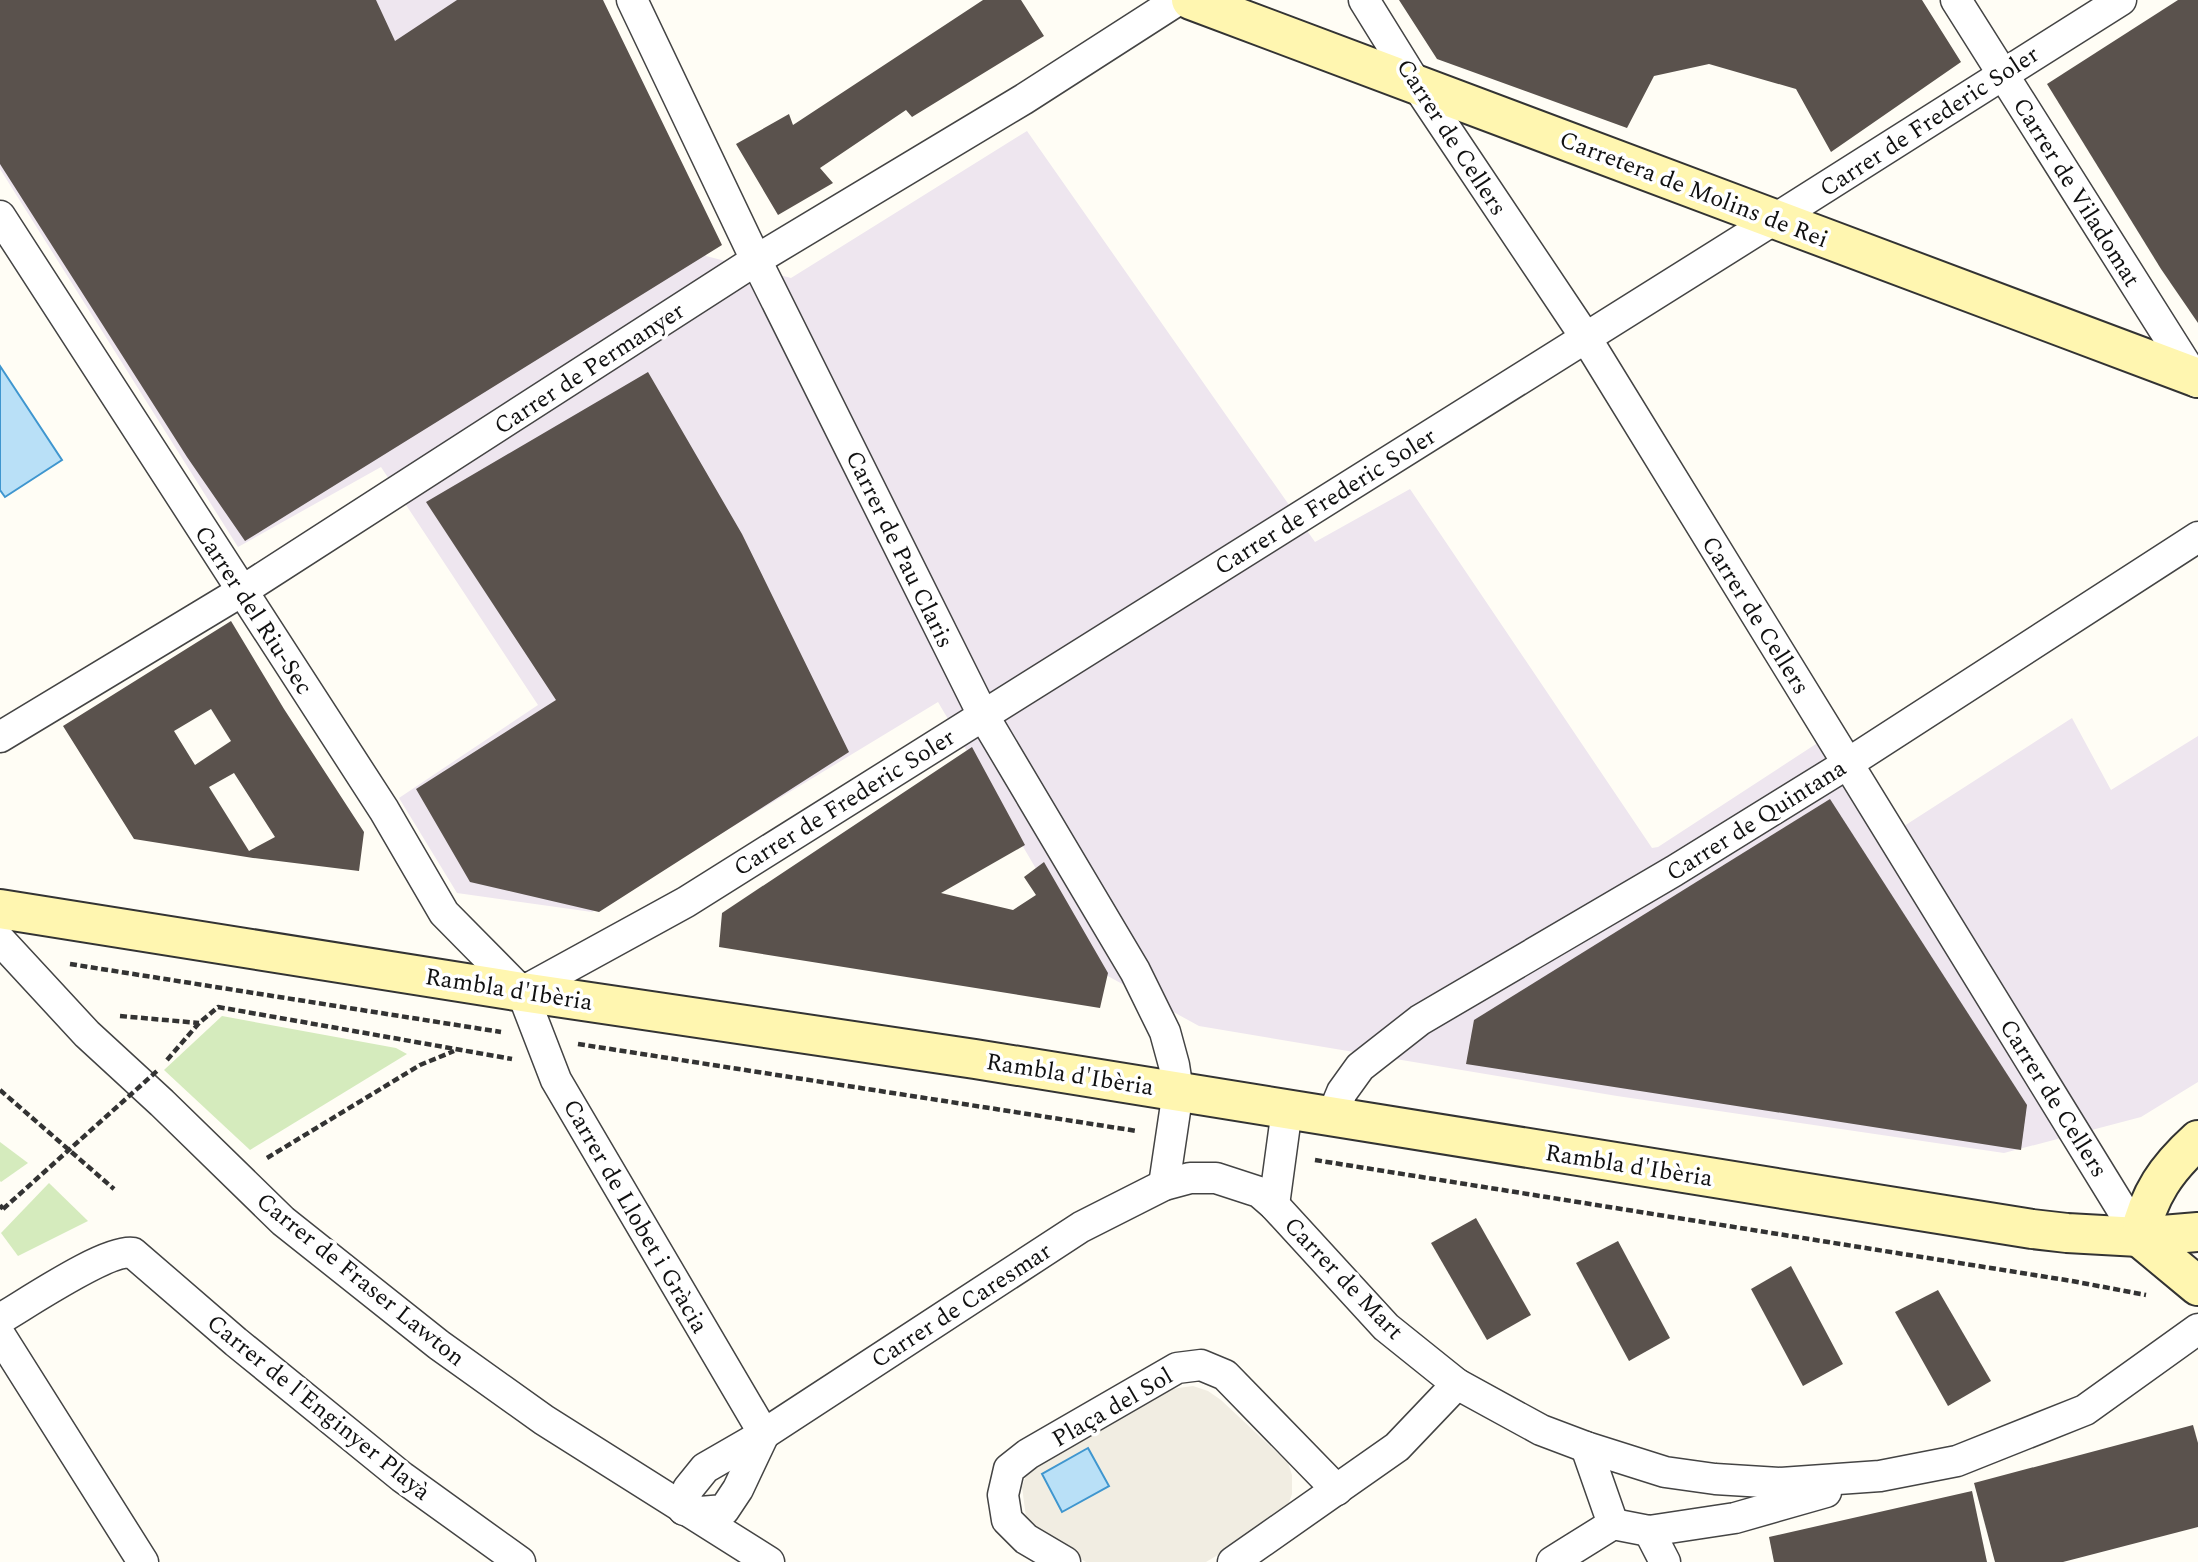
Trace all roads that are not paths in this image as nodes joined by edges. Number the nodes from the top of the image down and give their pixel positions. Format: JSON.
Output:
{"nodes":[{"id":1,"x":632,"y":0,"type":"edge"},
{"id":2,"x":1178,"y":0,"type":"edge"},
{"id":3,"x":1191,"y":0,"type":"edge"},
{"id":4,"x":1364,"y":0,"type":"edge"},
{"id":5,"x":1956,"y":0,"type":"edge"},
{"id":6,"x":2121,"y":0,"type":"edge"},
{"id":7,"x":2003,"y":74,"type":"junction"},
{"id":8,"x":1416,"y":84,"type":"junction"},
{"id":9,"x":0,"y":216,"type":"edge"},
{"id":10,"x":1776,"y":219,"type":"junction"},
{"id":11,"x":756,"y":260,"type":"junction"},
{"id":12,"x":1586,"y":338,"type":"junction"},
{"id":13,"x":2196,"y":379,"type":"edge"},
{"id":14,"x":2198,"y":537,"type":"edge"},
{"id":15,"x":242,"y":591,"type":"junction"},
{"id":16,"x":983,"y":715,"type":"junction"},
{"id":17,"x":0,"y":737,"type":"edge"},
{"id":18,"x":1847,"y":764,"type":"junction"},
{"id":19,"x":0,"y":909,"type":"edge"},
{"id":20,"x":8,"y":948,"type":"edge"},
{"id":21,"x":522,"y":992,"type":"junction"},
{"id":22,"x":1178,"y":1091,"type":"junction"},
{"id":23,"x":1287,"y":1109,"type":"junction"},
{"id":24,"x":1332,"y":1116,"type":"junction"},
{"id":25,"x":2198,"y":1140,"type":"edge"},
{"id":26,"x":1164,"y":1185,"type":"junction"},
{"id":27,"x":1274,"y":1205,"type":"junction"},
{"id":28,"x":2198,"y":1232,"type":"edge"},
{"id":29,"x":2139,"y":1237,"type":"junction"},
{"id":30,"x":2198,"y":1286,"type":"edge"},
{"id":31,"x":0,"y":1319,"type":"edge"},
{"id":32,"x":2198,"y":1329,"type":"edge"},
{"id":33,"x":0,"y":1335,"type":"edge"},
{"id":34,"x":1457,"y":1384,"type":"junction"},
{"id":35,"x":764,"y":1434,"type":"junction"},
{"id":36,"x":1586,"y":1447,"type":"junction"},
{"id":37,"x":1880,"y":1476,"type":"junction"},
{"id":38,"x":1337,"y":1490,"type":"junction"},
{"id":39,"x":683,"y":1509,"type":"junction"},
{"id":40,"x":1613,"y":1524,"type":"junction"},
{"id":41,"x":1649,"y":1531,"type":"junction"},
{"id":42,"x":143,"y":1562,"type":"edge"},
{"id":43,"x":520,"y":1562,"type":"edge"},
{"id":44,"x":769,"y":1562,"type":"edge"},
{"id":45,"x":1065,"y":1562,"type":"edge"},
{"id":46,"x":1233,"y":1562,"type":"edge"},
{"id":47,"x":1552,"y":1562,"type":"edge"},
{"id":48,"x":1665,"y":1562,"type":"edge"}],
"edges":[{"from":1,"to":11,"type":"street","name":"Carrer de Pau Claris"},
{"from":2,"to":11,"type":"street","name":"Carrer de Permanyer"},
{"from":3,"to":8,"type":"main road","name":"Carretera de Molins de Rei"},
{"from":4,"to":8,"type":"street","name":"Carrer de Cellers"},
{"from":5,"to":7,"type":"street","name":"Carrer de Viladomat"},
{"from":6,"to":7,"type":"street","name":"Carrer de Frederic Soler"},
{"from":7,"to":10,"type":"street","name":"Carrer de Frederic Soler"},
{"from":7,"to":13,"type":"street","name":"Carrer de Viladomat"},
{"from":8,"to":10,"type":"main road","name":"Carretera de Molins de Rei"},
{"from":8,"to":12,"type":"street","name":"Carrer de Cellers"},
{"from":9,"to":15,"type":"street","name":"Carrer del Riu-Sec"},
{"from":10,"to":12,"type":"street","name":"Carrer de Frederic Soler"},
{"from":10,"to":13,"type":"main road","name":"Carretera de Molins de Rei"},
{"from":11,"to":15,"type":"street","name":"Carrer de Permanyer"},
{"from":11,"to":16,"type":"street","name":"Carrer de Pau Claris"},
{"from":12,"to":16,"type":"street","name":"Carrer de Frederic Soler"},
{"from":12,"to":18,"type":"street","name":"Carrer de Cellers"},
{"from":14,"to":18,"type":"street","name":"Carrer de Quintana"},
{"from":15,"to":17,"type":"street","name":"Carrer de Permanyer"},
{"from":15,"to":21,"type":"street","name":"Carrer del Riu-Sec"},
{"from":16,"to":21,"type":"street","name":"Carrer de Frederic Soler"},
{"from":16,"to":22,"type":"street","name":"Carrer de Pau Claris"},
{"from":18,"to":24,"type":"street","name":"Carrer de Quintana"},
{"from":18,"to":29,"type":"street","name":"Carrer de Cellers"},
{"from":19,"to":21,"type":"main road","name":"Rambla d'Ibèria"},
{"from":20,"to":39,"type":"street","name":"Carrer de Fraser Lawton"},
{"from":21,"to":22,"type":"main road","name":"Rambla d'Ibèria"},
{"from":21,"to":35,"type":"street","name":"Carrer de Llobet i Gràcia"},
{"from":22,"to":23,"type":"main road","name":"Rambla d'Ibèria"},
{"from":22,"to":26,"type":"street","name":"Carrer de Pau Claris"},
{"from":23,"to":24,"type":"main road","name":"Rambla d'Ibèria"},
{"from":23,"to":27,"type":"street"},
{"from":24,"to":29,"type":"main road","name":"Rambla d'Ibèria"},
{"from":25,"to":29,"type":"main road"},
{"from":26,"to":27,"type":"street","name":"Carrer de Mart"},
{"from":26,"to":35,"type":"street","name":"Carrer de Caresmar"},
{"from":27,"to":34,"type":"street","name":"Carrer de Mart"},
{"from":28,"to":29,"type":"main road","name":"Rambla d'Ibèria"},
{"from":29,"to":30,"type":"main road"},
{"from":31,"to":43,"type":"street","name":"Carrer de l'Enginyer Playà"},
{"from":32,"to":37,"type":"street","name":"Carrer de Mart"},
{"from":33,"to":42,"type":"street"},
{"from":34,"to":36,"type":"street","name":"Carrer de Mart"},
{"from":34,"to":38,"type":"street"},
{"from":35,"to":39,"type":"street","name":"Carrer de Caresmar"},
{"from":35,"to":39,"type":"street"},
{"from":36,"to":37,"type":"street","name":"Carrer de Mart"},
{"from":36,"to":40,"type":"street"},
{"from":37,"to":41,"type":"street","name":"Carrer de Mart"},
{"from":38,"to":45,"type":"street","name":"Plaça del Sol"},
{"from":38,"to":46,"type":"street"},
{"from":39,"to":44,"type":"street","name":"Carrer de Fraser Lawton"},
{"from":40,"to":41,"type":"street","name":"Carrer de Mart"},
{"from":40,"to":47,"type":"street"},
{"from":41,"to":48,"type":"street"}]}
